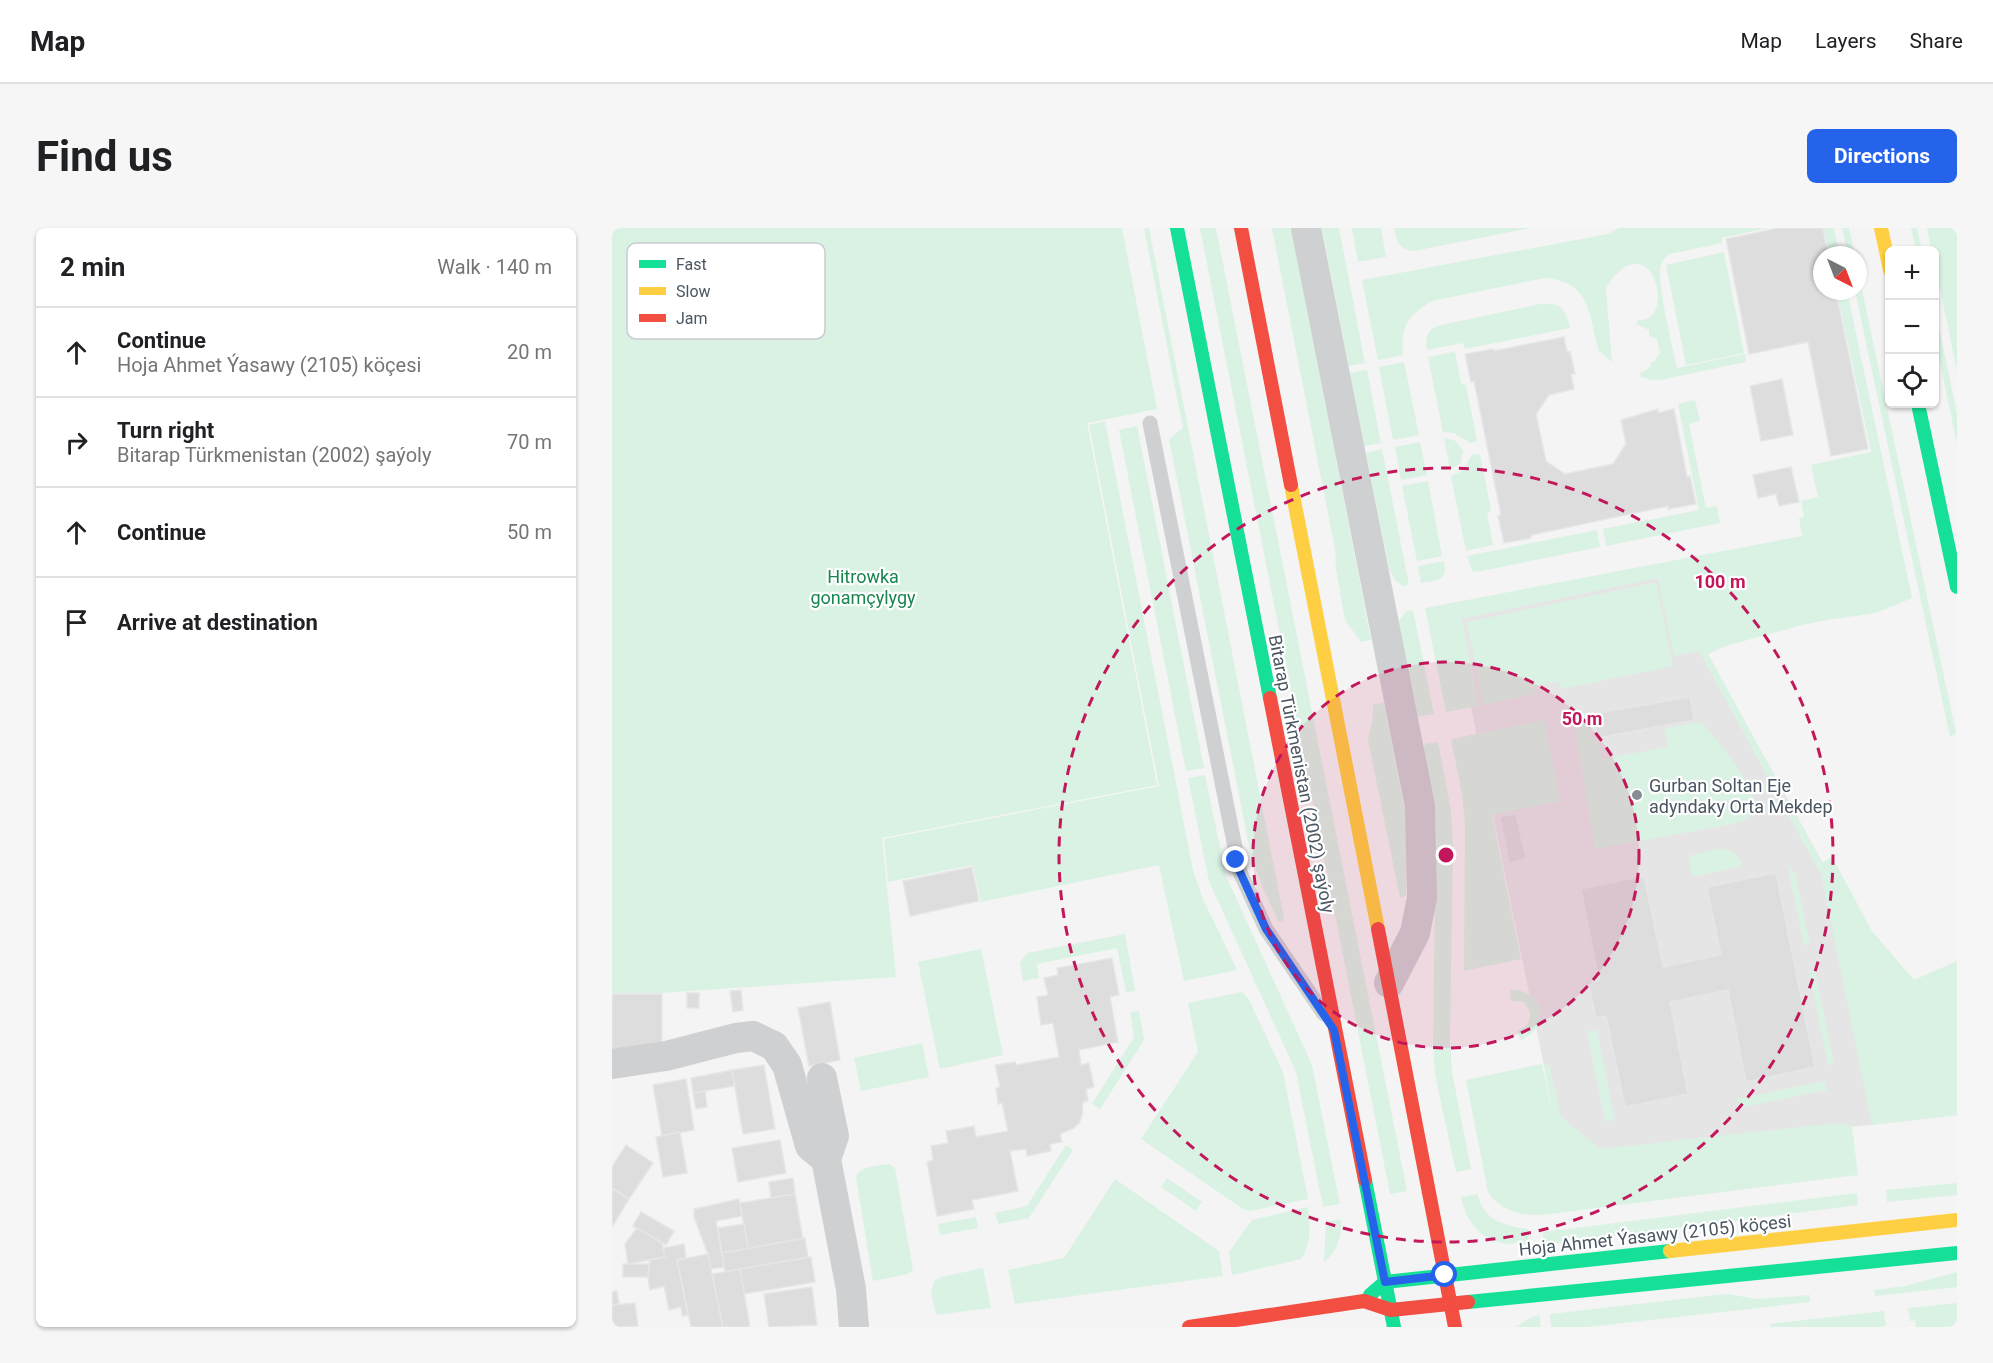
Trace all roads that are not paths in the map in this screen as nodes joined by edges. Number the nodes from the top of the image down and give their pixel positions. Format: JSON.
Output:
{"nodes":[{"id":1,"x":1177,"y":228,"type":"edge"},
{"id":2,"x":1240,"y":228,"type":"edge"},
{"id":3,"x":1306,"y":228,"type":"edge"},
{"id":4,"x":1881,"y":228,"type":"edge"},
{"id":5,"x":1885,"y":247,"type":"edge"},
{"id":6,"x":1919,"y":408,"type":"edge"},
{"id":7,"x":1150,"y":423,"type":"dead end"},
{"id":8,"x":1957,"y":587,"type":"edge"},
{"id":9,"x":1389,"y":983,"type":"junction"},
{"id":10,"x":1334,"y":1030,"type":"junction"},
{"id":11,"x":612,"y":1064,"type":"edge"},
{"id":12,"x":822,"y":1078,"type":"dead end"},
{"id":13,"x":826,"y":1159,"type":"junction"},
{"id":14,"x":1957,"y":1220,"type":"edge"},
{"id":15,"x":1957,"y":1253,"type":"edge"},
{"id":16,"x":1445,"y":1275,"type":"junction"},
{"id":17,"x":1385,"y":1282,"type":"junction"},
{"id":18,"x":1364,"y":1301,"type":"junction"},
{"id":19,"x":1451,"y":1304,"type":"junction"},
{"id":20,"x":1391,"y":1310,"type":"junction"},
{"id":21,"x":854,"y":1327,"type":"edge"},
{"id":22,"x":1189,"y":1327,"type":"edge"},
{"id":23,"x":1394,"y":1327,"type":"edge"},
{"id":24,"x":1455,"y":1327,"type":"edge"}],
"edges":[{"from":1,"to":10,"type":"main road","name":"Bitarap Türkmenistan (2002) şaýoly"},
{"from":2,"to":9,"type":"main road"},
{"from":3,"to":9,"type":"street"},
{"from":4,"to":5,"type":"main road"},
{"from":6,"to":8,"type":"main road"},
{"from":7,"to":10,"type":"lane"},
{"from":9,"to":16,"type":"main road"},
{"from":10,"to":17,"type":"main road","name":"Bitarap Türkmenistan (2002) şaýoly"},
{"from":11,"to":13,"type":"street"},
{"from":12,"to":13,"type":"street"},
{"from":13,"to":21,"type":"street"},
{"from":14,"to":16,"type":"main road","name":"Hoja Ahmet Ýasawy (2105) köçesi"},
{"from":15,"to":19,"type":"main road"},
{"from":16,"to":17,"type":"main road","name":"Hoja Ahmet Ýasawy (2105) köçesi"},
{"from":16,"to":19,"type":"main road"},
{"from":17,"to":18,"type":"main road"},
{"from":17,"to":20,"type":"main road","name":"Bitarap Türkmenistan (2002) şaýoly"},
{"from":18,"to":20,"type":"main road"},
{"from":18,"to":22,"type":"main road"},
{"from":19,"to":20,"type":"main road"},
{"from":19,"to":24,"type":"main road"},
{"from":20,"to":23,"type":"main road","name":"Bitarap Türkmenistan (2002) şaýoly"}]}
